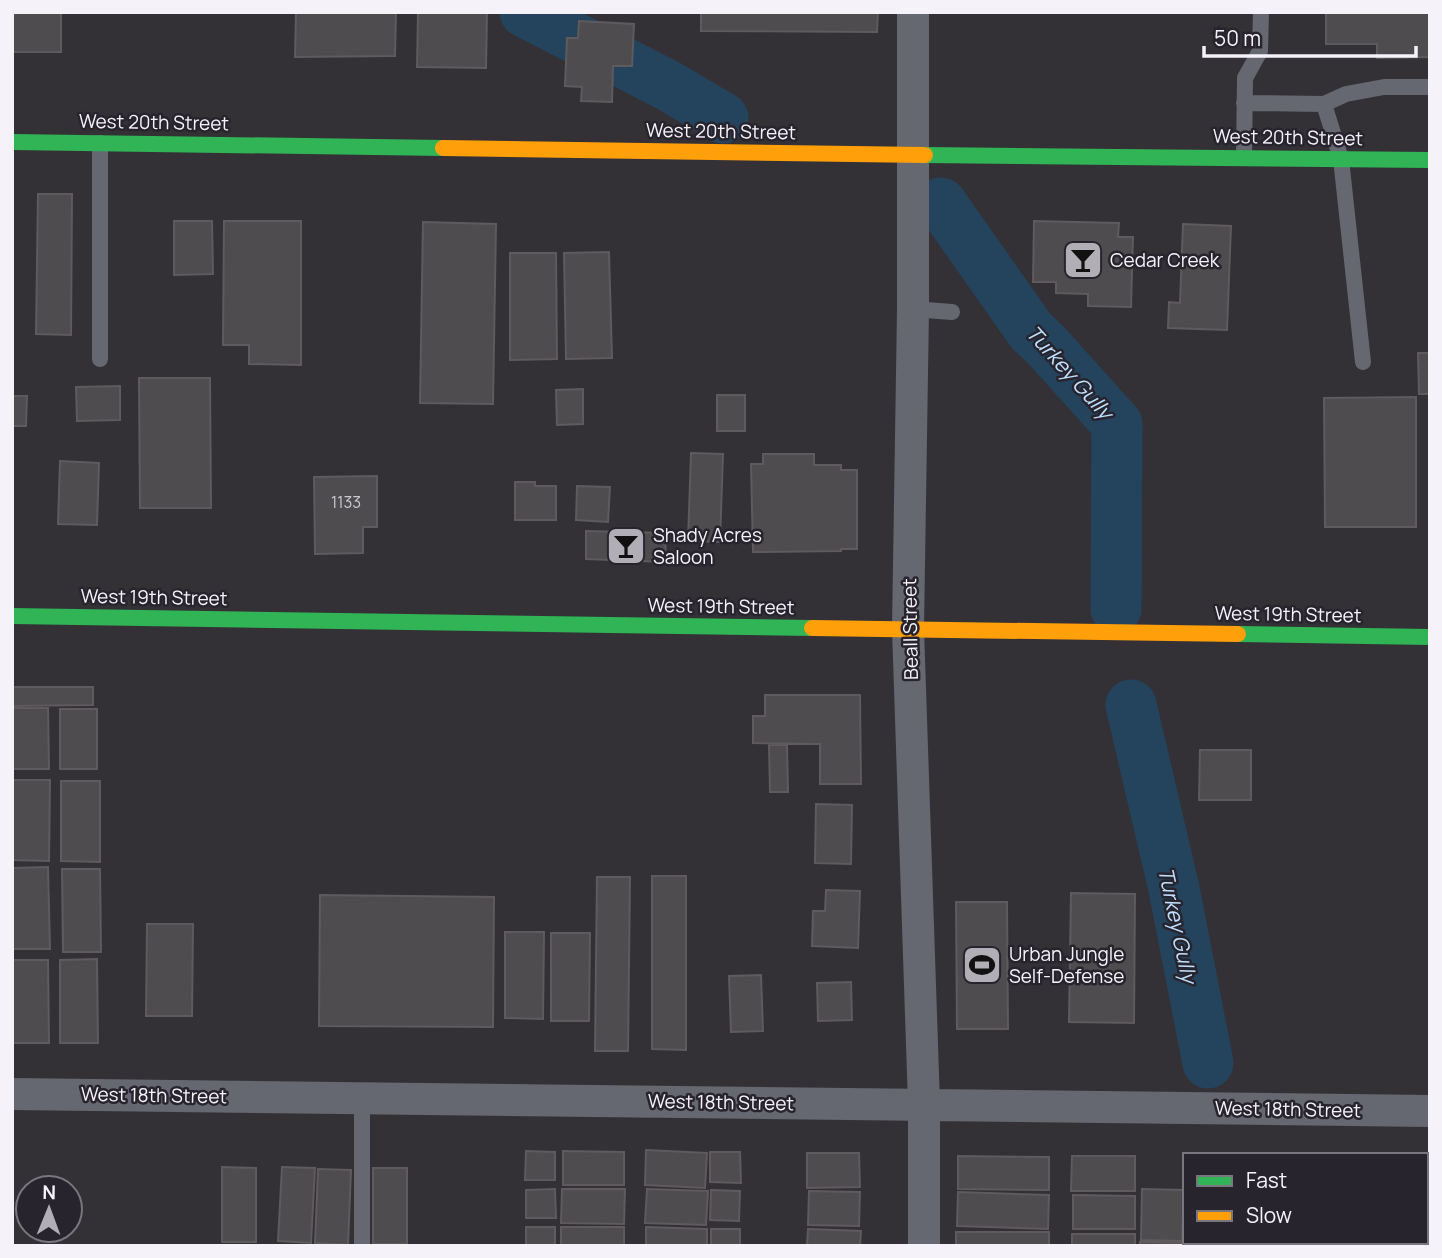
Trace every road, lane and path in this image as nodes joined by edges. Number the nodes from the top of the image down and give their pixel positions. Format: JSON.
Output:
{"nodes":[{"id":1,"x":913,"y":12,"type":"edge"},
{"id":2,"x":1261,"y":12,"type":"edge"},
{"id":3,"x":1430,"y":87,"type":"edge"},
{"id":4,"x":1244,"y":103,"type":"junction"},
{"id":5,"x":1324,"y":104,"type":"junction"},
{"id":6,"x":12,"y":142,"type":"edge"},
{"id":7,"x":100,"y":143,"type":"junction"},
{"id":8,"x":914,"y":155,"type":"junction"},
{"id":9,"x":1244,"y":158,"type":"junction"},
{"id":10,"x":1341,"y":159,"type":"junction"},
{"id":11,"x":1430,"y":160,"type":"edge"},
{"id":12,"x":913,"y":309,"type":"junction"},
{"id":13,"x":952,"y":312,"type":"dead end"},
{"id":14,"x":100,"y":359,"type":"dead end"},
{"id":15,"x":1363,"y":362,"type":"dead end"},
{"id":16,"x":12,"y":616,"type":"edge"},
{"id":17,"x":908,"y":629,"type":"junction"},
{"id":18,"x":1430,"y":636,"type":"edge"},
{"id":19,"x":12,"y":1094,"type":"edge"},
{"id":20,"x":362,"y":1098,"type":"junction"},
{"id":21,"x":924,"y":1104,"type":"junction"},
{"id":22,"x":1430,"y":1111,"type":"edge"},
{"id":23,"x":362,"y":1246,"type":"edge"},
{"id":24,"x":924,"y":1246,"type":"edge"}],
"edges":[{"from":1,"to":8,"type":"street","name":"Beall Street"},
{"from":2,"to":4,"type":"lane"},
{"from":3,"to":5,"type":"lane"},
{"from":4,"to":5,"type":"lane"},
{"from":4,"to":9,"type":"lane"},
{"from":5,"to":10,"type":"lane"},
{"from":6,"to":7,"type":"main road","name":"West 20th Street"},
{"from":7,"to":8,"type":"main road","name":"West 20th Street"},
{"from":7,"to":14,"type":"lane"},
{"from":8,"to":9,"type":"main road","name":"West 20th Street"},
{"from":8,"to":12,"type":"street","name":"Beall Street"},
{"from":9,"to":10,"type":"main road","name":"West 20th Street"},
{"from":10,"to":11,"type":"main road","name":"West 20th Street"},
{"from":10,"to":15,"type":"lane"},
{"from":12,"to":13,"type":"lane"},
{"from":12,"to":17,"type":"street","name":"Beall Street"},
{"from":16,"to":17,"type":"main road","name":"West 19th Street"},
{"from":17,"to":18,"type":"main road","name":"West 19th Street"},
{"from":17,"to":21,"type":"street","name":"Beall Street"},
{"from":19,"to":20,"type":"street","name":"West 18th Street"},
{"from":20,"to":21,"type":"street","name":"West 18th Street"},
{"from":20,"to":23,"type":"lane"},
{"from":21,"to":22,"type":"street","name":"West 18th Street"},
{"from":21,"to":24,"type":"street","name":"Beall Street"}]}
